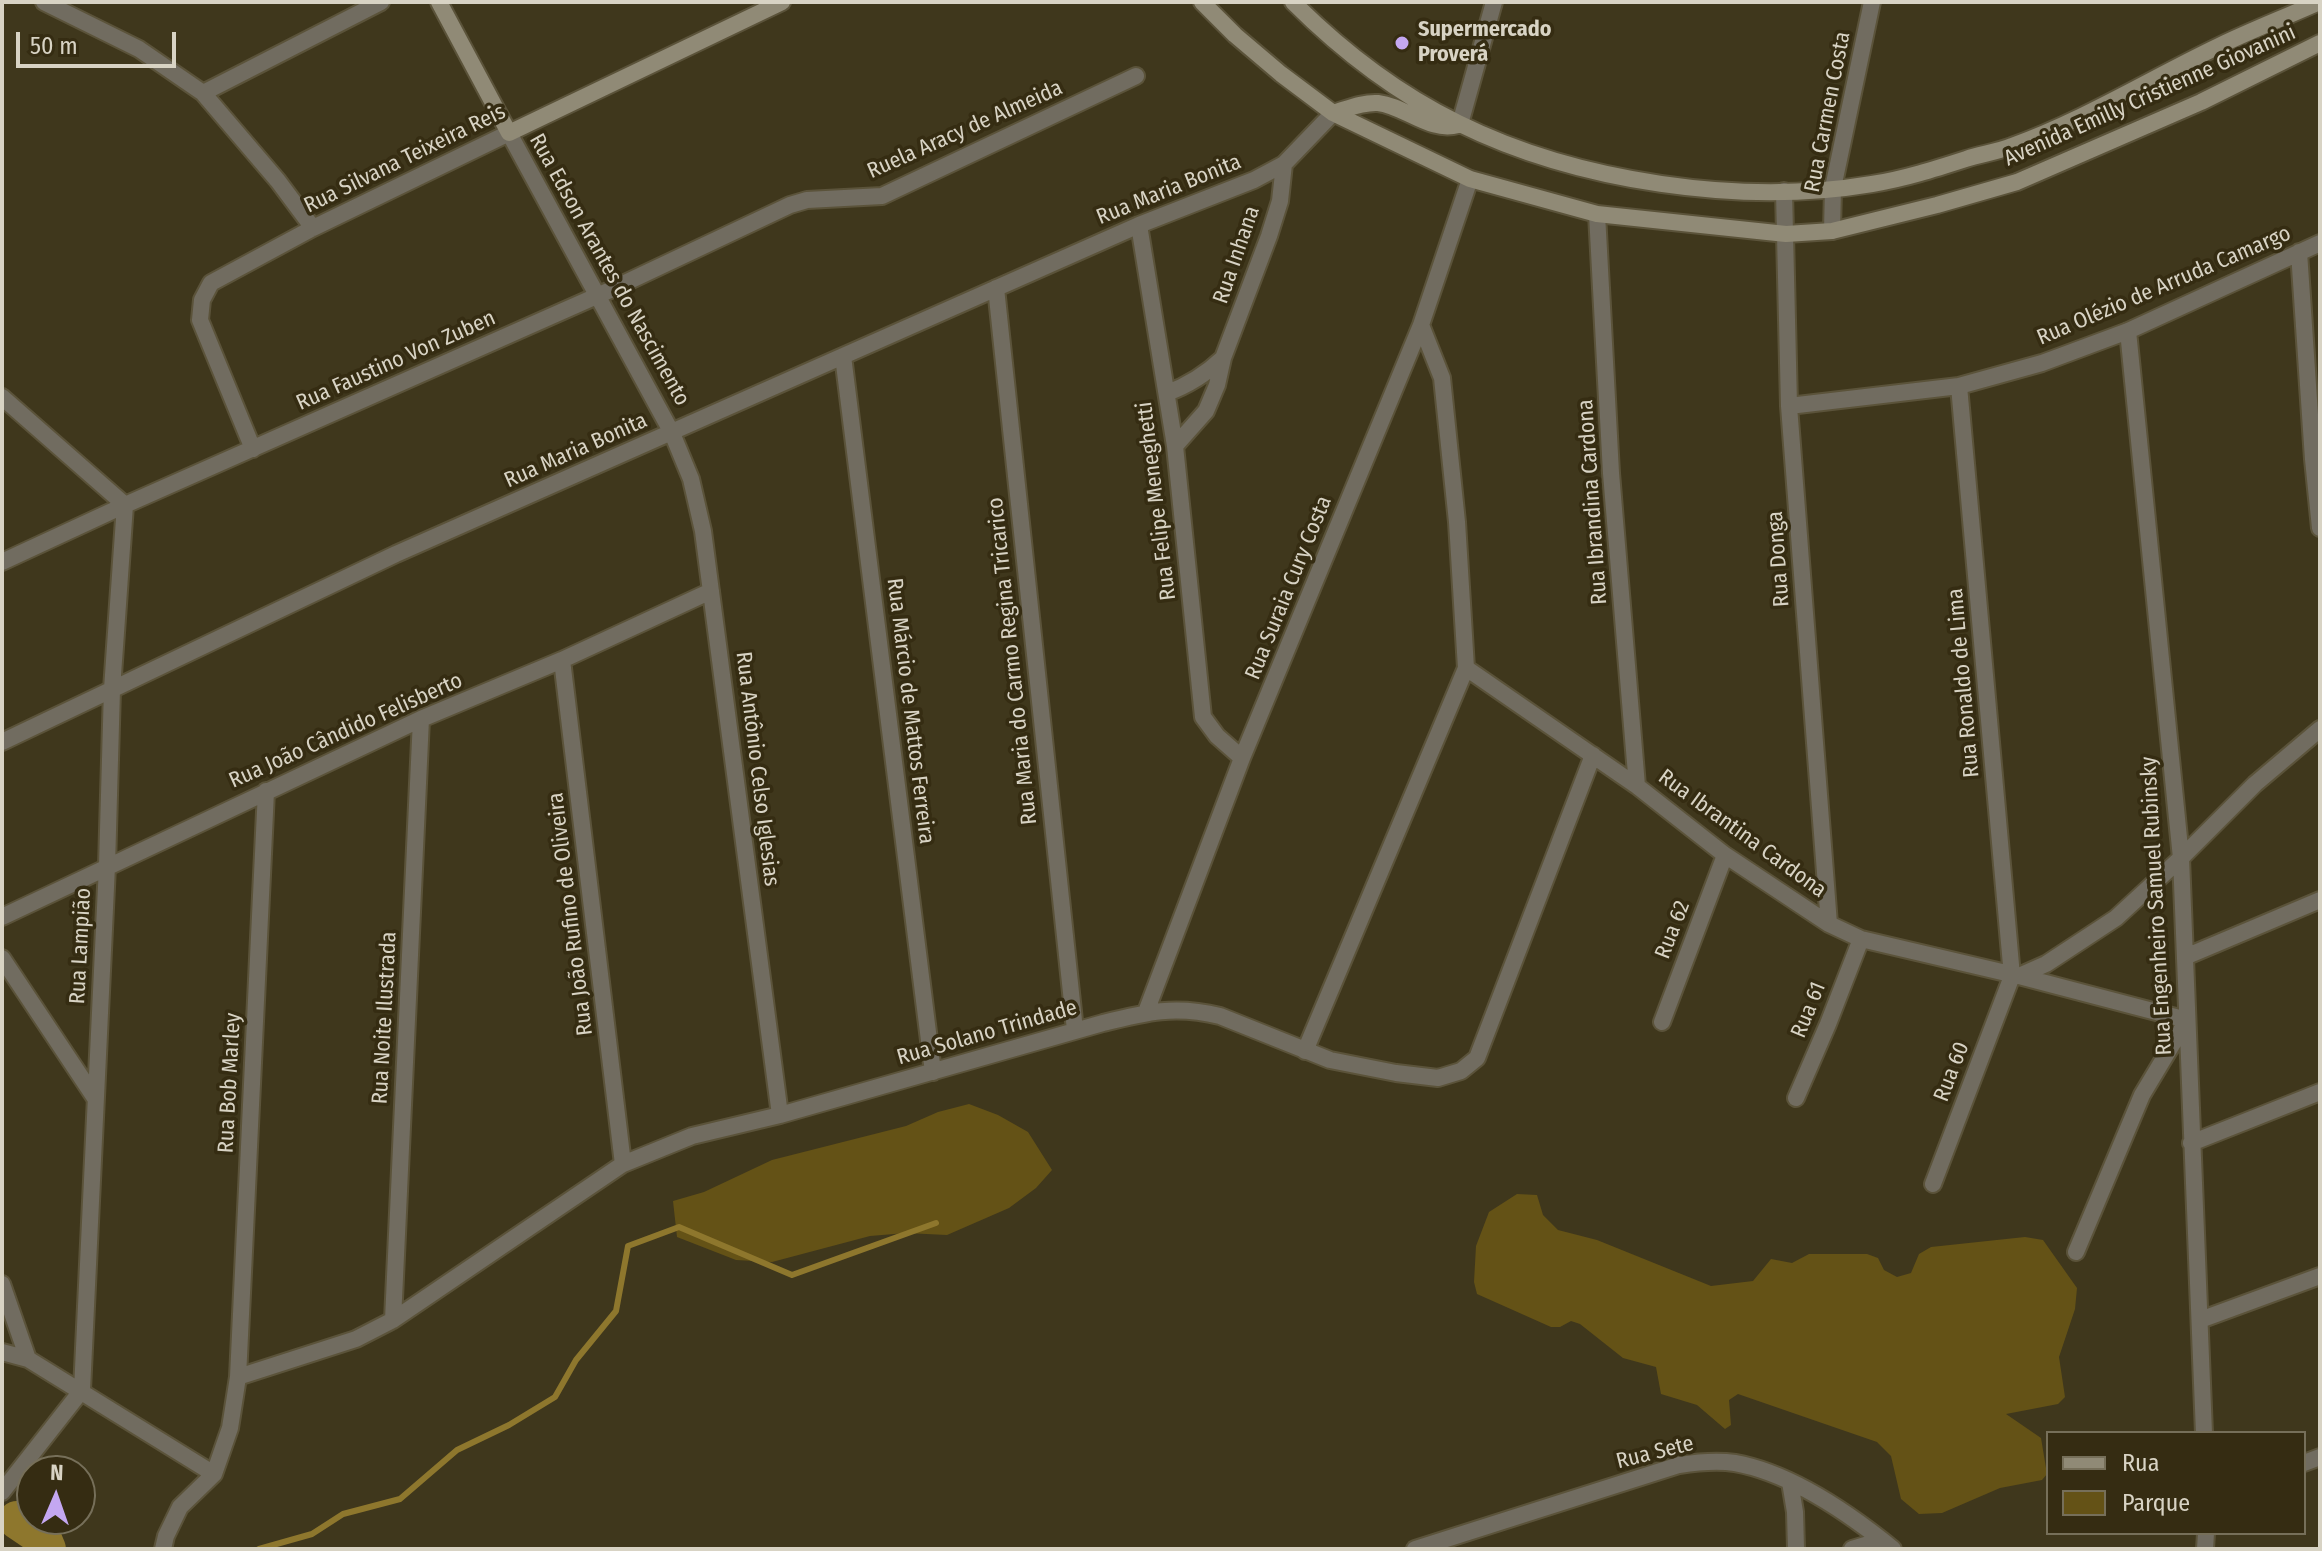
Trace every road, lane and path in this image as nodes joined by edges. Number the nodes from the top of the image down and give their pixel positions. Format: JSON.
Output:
{"nodes":[{"id":1,"x":44,"y":2,"type":"edge"},
{"id":2,"x":381,"y":2,"type":"edge"},
{"id":3,"x":439,"y":2,"type":"edge"},
{"id":4,"x":782,"y":2,"type":"edge"},
{"id":5,"x":1202,"y":2,"type":"edge"},
{"id":6,"x":1293,"y":2,"type":"edge"},
{"id":7,"x":1494,"y":2,"type":"edge"},
{"id":8,"x":1872,"y":2,"type":"edge"},
{"id":9,"x":2319,"y":2,"type":"edge"},
{"id":10,"x":2320,"y":43,"type":"edge"},
{"id":11,"x":1136,"y":76,"type":"dead end"},
{"id":12,"x":203,"y":93,"type":"junction"},
{"id":13,"x":1333,"y":113,"type":"junction"},
{"id":14,"x":1460,"y":124,"type":"junction"},
{"id":15,"x":509,"y":133,"type":"junction"},
{"id":16,"x":1284,"y":164,"type":"junction"},
{"id":17,"x":1470,"y":179,"type":"junction"},
{"id":18,"x":1833,"y":188,"type":"junction"},
{"id":19,"x":1784,"y":191,"type":"junction"},
{"id":20,"x":807,"y":200,"type":"joint"},
{"id":21,"x":1597,"y":214,"type":"junction"},
{"id":22,"x":1139,"y":225,"type":"junction"},
{"id":23,"x":313,"y":228,"type":"junction"},
{"id":24,"x":1832,"y":231,"type":"junction"},
{"id":25,"x":1786,"y":234,"type":"junction"},
{"id":26,"x":2320,"y":243,"type":"edge"},
{"id":27,"x":2299,"y":252,"type":"junction"},
{"id":28,"x":996,"y":288,"type":"junction"},
{"id":29,"x":596,"y":296,"type":"junction"},
{"id":30,"x":1421,"y":325,"type":"junction"},
{"id":31,"x":2128,"y":331,"type":"junction"},
{"id":32,"x":843,"y":356,"type":"junction"},
{"id":33,"x":1223,"y":358,"type":"junction"},
{"id":34,"x":1959,"y":386,"type":"junction"},
{"id":35,"x":1167,"y":393,"type":"junction"},
{"id":36,"x":2,"y":397,"type":"edge"},
{"id":37,"x":1789,"y":406,"type":"junction"},
{"id":38,"x":672,"y":433,"type":"junction"},
{"id":39,"x":1175,"y":446,"type":"junction"},
{"id":40,"x":253,"y":449,"type":"junction"},
{"id":41,"x":125,"y":505,"type":"junction"},
{"id":42,"x":2320,"y":528,"type":"edge"},
{"id":43,"x":2,"y":562,"type":"edge"},
{"id":44,"x":711,"y":591,"type":"junction"},
{"id":45,"x":562,"y":660,"type":"junction"},
{"id":46,"x":1466,"y":668,"type":"junction"},
{"id":47,"x":112,"y":689,"type":"junction"},
{"id":48,"x":421,"y":719,"type":"junction"},
{"id":49,"x":2320,"y":729,"type":"edge"},
{"id":50,"x":2,"y":742,"type":"edge"},
{"id":51,"x":1593,"y":755,"type":"junction"},
{"id":52,"x":1242,"y":758,"type":"junction"},
{"id":53,"x":1637,"y":786,"type":"junction"},
{"id":54,"x":266,"y":791,"type":"junction"},
{"id":55,"x":1725,"y":855,"type":"junction"},
{"id":56,"x":2181,"y":858,"type":"junction"},
{"id":57,"x":107,"y":866,"type":"junction"},
{"id":58,"x":2320,"y":900,"type":"edge"},
{"id":59,"x":2,"y":917,"type":"edge"},
{"id":60,"x":1829,"y":924,"type":"junction"},
{"id":61,"x":1861,"y":939,"type":"junction"},
{"id":62,"x":2185,"y":957,"type":"junction"},
{"id":63,"x":2,"y":958,"type":"edge"},
{"id":64,"x":2016,"y":976,"type":"junction"},
{"id":65,"x":1146,"y":1012,"type":"junction"},
{"id":66,"x":2187,"y":1020,"type":"junction"},
{"id":67,"x":1662,"y":1022,"type":"dead end"},
{"id":68,"x":1075,"y":1030,"type":"junction"},
{"id":69,"x":1305,"y":1051,"type":"junction"},
{"id":70,"x":933,"y":1072,"type":"junction"},
{"id":71,"x":2320,"y":1092,"type":"edge"},
{"id":72,"x":95,"y":1098,"type":"junction"},
{"id":73,"x":1796,"y":1098,"type":"dead end"},
{"id":74,"x":780,"y":1115,"type":"junction"},
{"id":75,"x":2191,"y":1143,"type":"junction"},
{"id":76,"x":623,"y":1164,"type":"junction"},
{"id":77,"x":1933,"y":1184,"type":"dead end"},
{"id":78,"x":2076,"y":1252,"type":"dead end"},
{"id":79,"x":2320,"y":1276,"type":"edge"},
{"id":80,"x":2,"y":1284,"type":"edge"},
{"id":81,"x":393,"y":1320,"type":"junction"},
{"id":82,"x":2200,"y":1320,"type":"junction"},
{"id":83,"x":2,"y":1352,"type":"edge"},
{"id":84,"x":28,"y":1359,"type":"junction"},
{"id":85,"x":238,"y":1377,"type":"junction"},
{"id":86,"x":82,"y":1390,"type":"junction"},
{"id":87,"x":2204,"y":1431,"type":"edge"},
{"id":88,"x":214,"y":1474,"type":"junction"},
{"id":89,"x":1790,"y":1482,"type":"junction"},
{"id":90,"x":2,"y":1492,"type":"edge"},
{"id":91,"x":1888,"y":1544,"type":"edge"},
{"id":92,"x":163,"y":1549,"type":"edge"},
{"id":93,"x":1415,"y":1549,"type":"edge"},
{"id":94,"x":1796,"y":1549,"type":"edge"},
{"id":95,"x":1852,"y":1549,"type":"edge"}],
"edges":[{"from":1,"to":12,"type":"street"},
{"from":2,"to":12,"type":"street"},
{"from":3,"to":15,"type":"main road","name":"Rua Edson Arantes do Nascimento"},
{"from":4,"to":15,"type":"main road","name":"Rua Silvana Teixeira Reis"},
{"from":5,"to":13,"type":"main road","name":"Avenida Emilly Cristienne Giovanini"},
{"from":6,"to":14,"type":"main road","name":"Avenida Emilly Cristienne Giovanini"},
{"from":7,"to":14,"type":"street"},
{"from":8,"to":18,"type":"street","name":"Rua Carmen Costa"},
{"from":9,"to":18,"type":"main road","name":"Avenida Emilly Cristienne Giovanini"},
{"from":10,"to":24,"type":"main road","name":"Avenida Emilly Cristienne Giovanini"},
{"from":11,"to":20,"type":"street","name":"Ruela Aracy de Almeida"},
{"from":12,"to":23,"type":"street"},
{"from":13,"to":14,"type":"main road"},
{"from":13,"to":16,"type":"street","name":"Rua Maria Bonita"},
{"from":13,"to":17,"type":"main road","name":"Avenida Emilly Cristienne Giovanini"},
{"from":14,"to":19,"type":"main road","name":"Avenida Emilly Cristienne Giovanini"},
{"from":15,"to":23,"type":"street","name":"Rua Silvana Teixeira Reis"},
{"from":15,"to":29,"type":"street","name":"Rua Edson Arantes do Nascimento"},
{"from":16,"to":22,"type":"street","name":"Rua Maria Bonita"},
{"from":16,"to":33,"type":"street","name":"Rua Inhana"},
{"from":17,"to":21,"type":"main road","name":"Avenida Emilly Cristienne Giovanini"},
{"from":17,"to":30,"type":"street","name":"Rua Suraia Cury Costa"},
{"from":18,"to":19,"type":"main road","name":"Avenida Emilly Cristienne Giovanini"},
{"from":18,"to":24,"type":"street","name":"Rua Carmen Costa"},
{"from":19,"to":25,"type":"street","name":"Rua Donga"},
{"from":20,"to":29,"type":"street","name":"Rua Faustino Von Zuben"},
{"from":21,"to":25,"type":"main road","name":"Avenida Emilly Cristienne Giovanini"},
{"from":21,"to":53,"type":"street","name":"Rua Ibrandina Cardona"},
{"from":22,"to":28,"type":"street","name":"Rua Maria Bonita"},
{"from":22,"to":35,"type":"street","name":"Rua Felipe Meneghetti"},
{"from":23,"to":40,"type":"street","name":"Rua Silvana Teixeira Reis"},
{"from":24,"to":25,"type":"main road","name":"Avenida Emilly Cristienne Giovanini"},
{"from":25,"to":37,"type":"street","name":"Rua Donga"},
{"from":26,"to":27,"type":"street","name":"Rua Olézio de Arruda Camargo"},
{"from":27,"to":31,"type":"street","name":"Rua Olézio de Arruda Camargo"},
{"from":27,"to":42,"type":"street"},
{"from":28,"to":32,"type":"street","name":"Rua Maria Bonita"},
{"from":28,"to":68,"type":"street","name":"Rua Maria do Carmo Regina Tricarico"},
{"from":29,"to":38,"type":"street","name":"Rua Edson Arantes do Nascimento"},
{"from":29,"to":40,"type":"street","name":"Rua Faustino Von Zuben"},
{"from":30,"to":46,"type":"street"},
{"from":30,"to":52,"type":"street","name":"Rua Suraia Cury Costa"},
{"from":31,"to":34,"type":"street","name":"Rua Olézio de Arruda Camargo"},
{"from":31,"to":56,"type":"street","name":"Rua Engenheiro Samuel Rubinsky"},
{"from":32,"to":38,"type":"street","name":"Rua Maria Bonita"},
{"from":32,"to":70,"type":"street","name":"Rua Márcio de Mattos Ferreira"},
{"from":33,"to":35,"type":"street"},
{"from":33,"to":39,"type":"street","name":"Rua Inhana"},
{"from":34,"to":37,"type":"street","name":"Rua Olézio de Arruda Camargo"},
{"from":34,"to":64,"type":"street","name":"Rua Ronaldo de Lima"},
{"from":35,"to":39,"type":"street","name":"Rua Felipe Meneghetti"},
{"from":36,"to":41,"type":"street"},
{"from":37,"to":60,"type":"street","name":"Rua Donga"},
{"from":38,"to":44,"type":"street","name":"Rua Antônio Celso Iglesias"},
{"from":38,"to":47,"type":"street","name":"Rua Maria Bonita"},
{"from":39,"to":52,"type":"street","name":"Rua Felipe Meneghetti"},
{"from":40,"to":41,"type":"street","name":"Rua Faustino Von Zuben"},
{"from":41,"to":43,"type":"street","name":"Rua Faustino Von Zuben"},
{"from":41,"to":47,"type":"street","name":"Rua Lampião"},
{"from":44,"to":45,"type":"street","name":"Rua João Cândido Felisberto"},
{"from":44,"to":74,"type":"street","name":"Rua Antônio Celso Iglesias"},
{"from":45,"to":48,"type":"street","name":"Rua João Cândido Felisberto"},
{"from":45,"to":76,"type":"street","name":"Rua João Rufino de Oliveira"},
{"from":46,"to":51,"type":"street","name":"Rua Ibrantina Cardona"},
{"from":46,"to":69,"type":"street"},
{"from":47,"to":50,"type":"street","name":"Rua Maria Bonita"},
{"from":47,"to":57,"type":"street","name":"Rua Lampião"},
{"from":48,"to":54,"type":"street","name":"Rua João Cândido Felisberto"},
{"from":48,"to":81,"type":"street","name":"Rua Noite Ilustrada"},
{"from":49,"to":56,"type":"street"},
{"from":51,"to":53,"type":"street","name":"Rua Ibrantina Cardona"},
{"from":51,"to":69,"type":"street","name":"Rua Solano Trindade"},
{"from":52,"to":65,"type":"street","name":"Rua Suraia Cury Costa"},
{"from":53,"to":55,"type":"street","name":"Rua Ibrantina Cardona"},
{"from":54,"to":57,"type":"street","name":"Rua João Cândido Felisberto"},
{"from":54,"to":85,"type":"street","name":"Rua Bob Marley"},
{"from":55,"to":60,"type":"street","name":"Rua Ibrantina Cardona"},
{"from":55,"to":67,"type":"street","name":"Rua 62"},
{"from":56,"to":62,"type":"street","name":"Rua Engenheiro Samuel Rubinsky"},
{"from":56,"to":64,"type":"street"},
{"from":57,"to":59,"type":"street","name":"Rua João Cândido Felisberto"},
{"from":57,"to":72,"type":"street","name":"Rua Lampião"},
{"from":58,"to":62,"type":"street"},
{"from":60,"to":61,"type":"street","name":"Rua Ibrantina Cardona"},
{"from":61,"to":64,"type":"street","name":"Rua Ibrantina Cardona"},
{"from":61,"to":73,"type":"street","name":"Rua 61"},
{"from":62,"to":66,"type":"street","name":"Rua Engenheiro Samuel Rubinsky"},
{"from":63,"to":72,"type":"street"},
{"from":64,"to":66,"type":"street","name":"Rua Ibrantina Cardona"},
{"from":64,"to":77,"type":"street","name":"Rua 60"},
{"from":65,"to":68,"type":"street","name":"Rua Solano Trindade"},
{"from":65,"to":69,"type":"street","name":"Rua Solano Trindade"},
{"from":66,"to":75,"type":"street","name":"Rua Engenheiro Samuel Rubinsky"},
{"from":66,"to":78,"type":"street"},
{"from":68,"to":70,"type":"street","name":"Rua Solano Trindade"},
{"from":70,"to":74,"type":"street","name":"Rua Solano Trindade"},
{"from":71,"to":75,"type":"street"},
{"from":72,"to":86,"type":"street","name":"Rua Lampião"},
{"from":74,"to":76,"type":"street","name":"Rua Solano Trindade"},
{"from":75,"to":82,"type":"street","name":"Rua Engenheiro Samuel Rubinsky"},
{"from":76,"to":81,"type":"street","name":"Rua Solano Trindade"},
{"from":79,"to":82,"type":"street"},
{"from":80,"to":84,"type":"street"},
{"from":81,"to":85,"type":"street","name":"Rua Solano Trindade"},
{"from":82,"to":87,"type":"street","name":"Rua Engenheiro Samuel Rubinsky"},
{"from":83,"to":84,"type":"street"},
{"from":84,"to":86,"type":"street"},
{"from":85,"to":88,"type":"street","name":"Rua Bob Marley"},
{"from":86,"to":88,"type":"street"},
{"from":86,"to":90,"type":"street"},
{"from":88,"to":92,"type":"street"},
{"from":89,"to":91,"type":"street","name":"Rua Sete"},
{"from":89,"to":93,"type":"street","name":"Rua Sete"},
{"from":89,"to":94,"type":"street"},
{"from":91,"to":95,"type":"street"}]}
